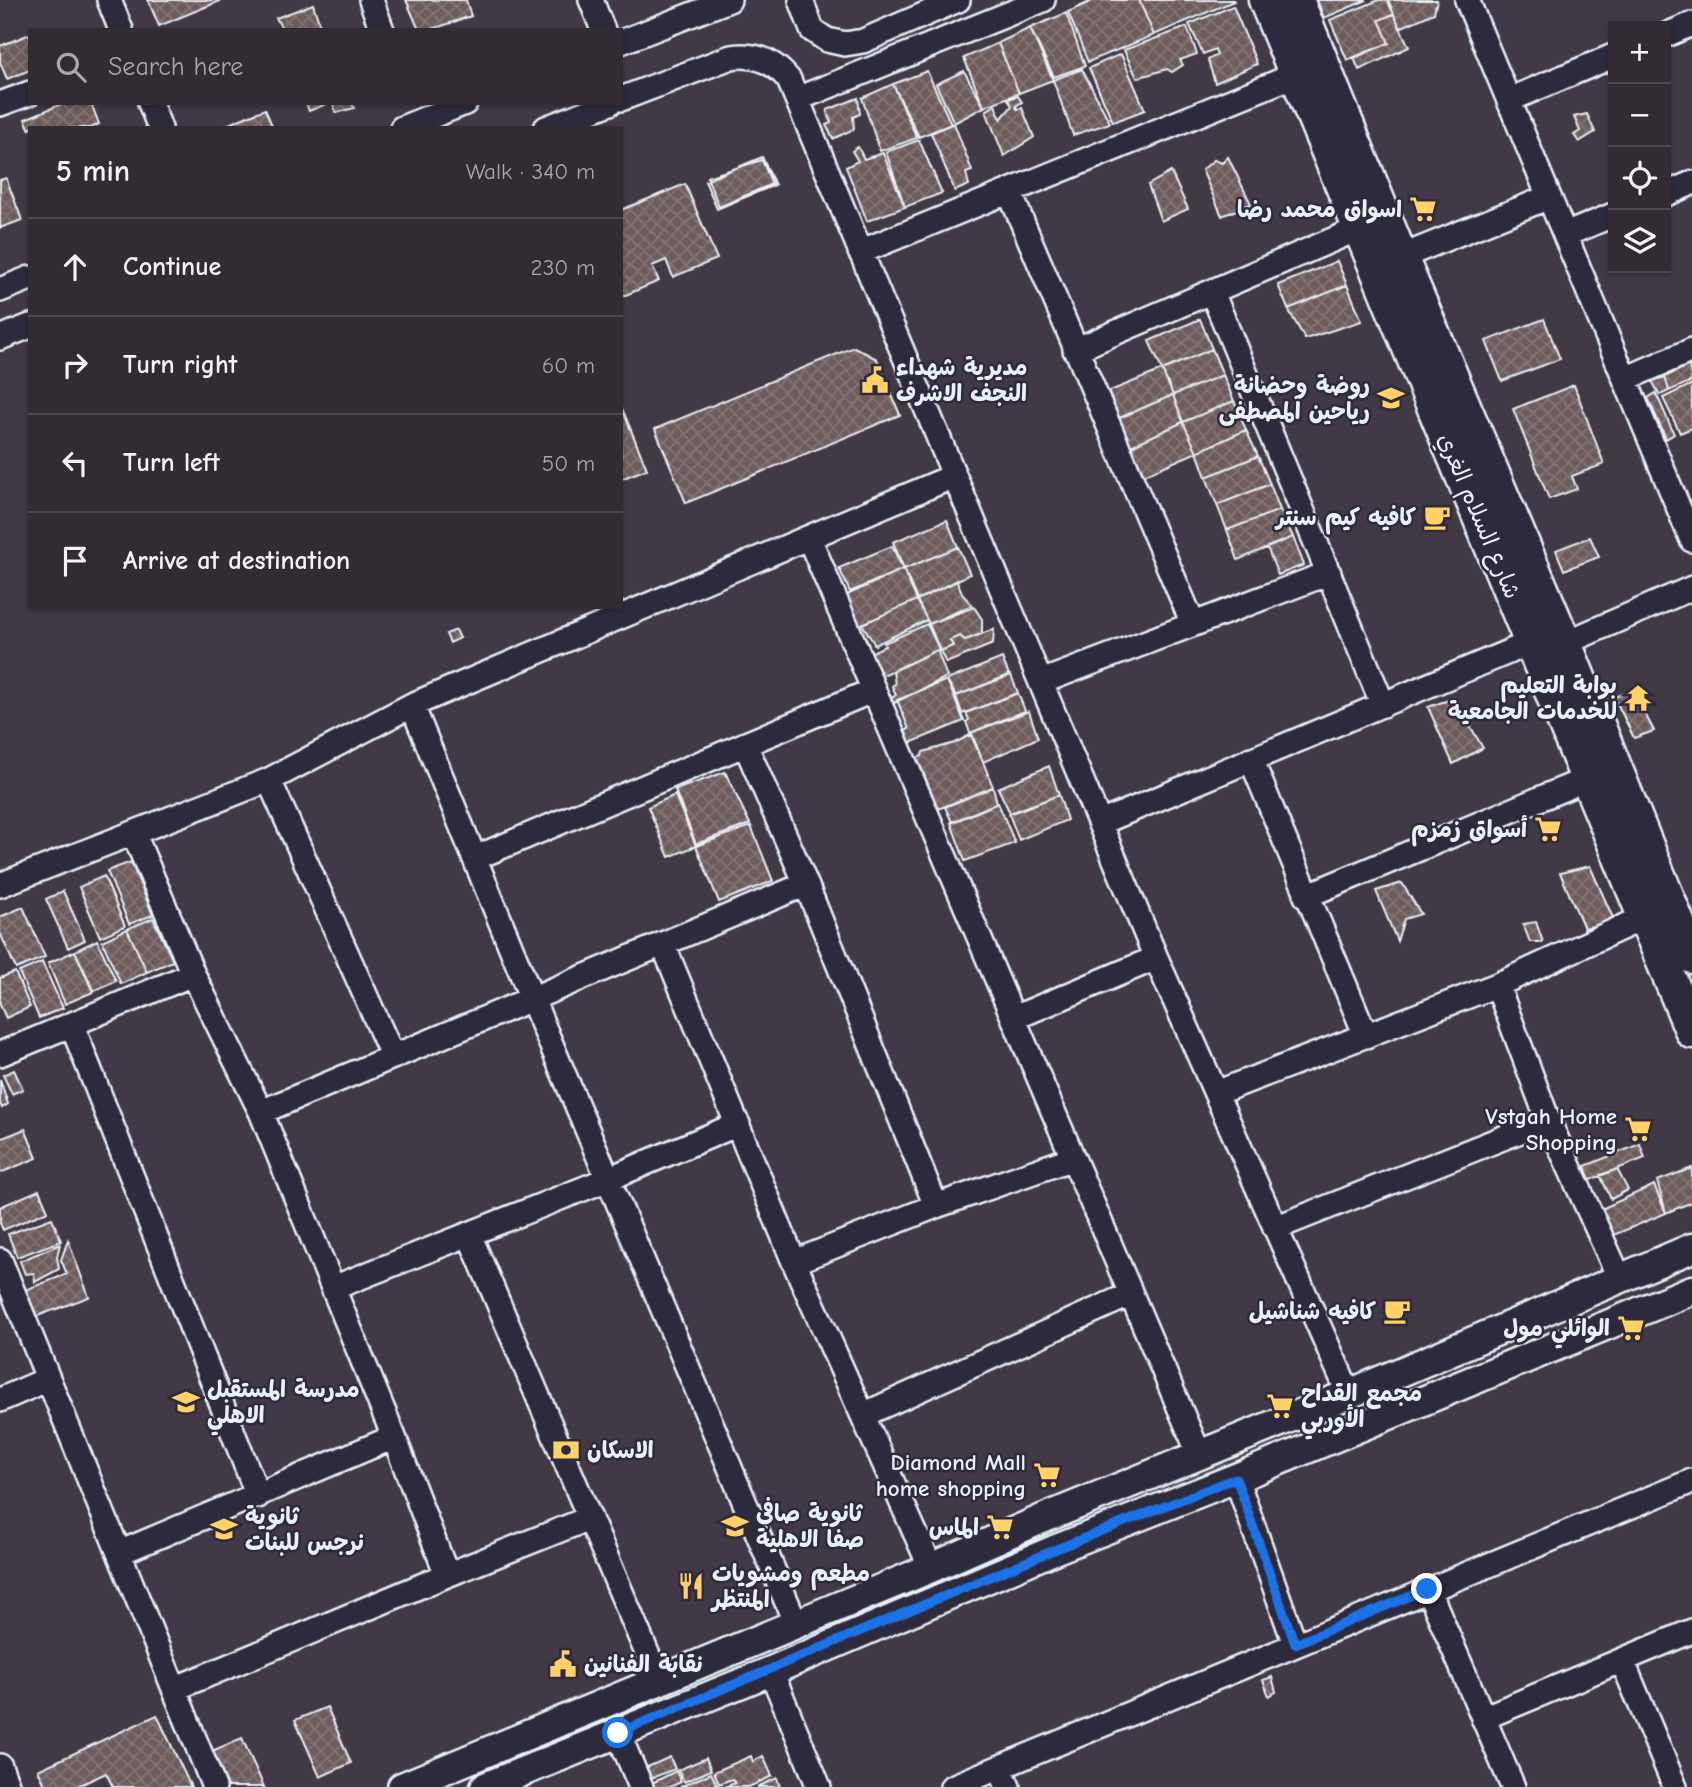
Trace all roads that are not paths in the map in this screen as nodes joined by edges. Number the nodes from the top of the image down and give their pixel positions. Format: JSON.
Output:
{"nodes":[{"id":1,"x":109,"y":0,"type":"edge"},
{"id":2,"x":370,"y":0,"type":"edge"},
{"id":3,"x":591,"y":0,"type":"edge"},
{"id":4,"x":729,"y":0,"type":"edge"},
{"id":5,"x":801,"y":0,"type":"edge"},
{"id":6,"x":958,"y":0,"type":"edge"},
{"id":7,"x":1043,"y":0,"type":"edge"},
{"id":8,"x":1265,"y":0,"type":"edge"},
{"id":9,"x":1297,"y":0,"type":"edge"},
{"id":10,"x":1467,"y":0,"type":"edge"},
{"id":11,"x":1692,"y":24,"type":"edge"},
{"id":12,"x":120,"y":28,"type":"edge"},
{"id":13,"x":381,"y":28,"type":"edge"},
{"id":14,"x":602,"y":28,"type":"edge"},
{"id":15,"x":1671,"y":33,"type":"edge"},
{"id":16,"x":623,"y":41,"type":"edge"},
{"id":17,"x":1608,"y":59,"type":"edge"},
{"id":18,"x":1295,"y":75,"type":"junction"},
{"id":19,"x":28,"y":93,"type":"edge"},
{"id":20,"x":2,"y":97,"type":"edge"},
{"id":21,"x":623,"y":98,"type":"edge"},
{"id":22,"x":797,"y":99,"type":"junction"},
{"id":23,"x":1509,"y":100,"type":"junction"},
{"id":24,"x":151,"y":105,"type":"edge"},
{"id":25,"x":457,"y":105,"type":"edge"},
{"id":26,"x":605,"y":105,"type":"edge"},
{"id":27,"x":411,"y":117,"type":"edge"},
{"id":28,"x":159,"y":126,"type":"edge"},
{"id":29,"x":551,"y":126,"type":"edge"},
{"id":30,"x":1692,"y":183,"type":"edge"},
{"id":31,"x":1009,"y":191,"type":"junction"},
{"id":32,"x":1671,"y":192,"type":"edge"},
{"id":33,"x":1549,"y":197,"type":"junction"},
{"id":34,"x":1608,"y":217,"type":"edge"},
{"id":35,"x":1358,"y":229,"type":"junction"},
{"id":36,"x":1565,"y":235,"type":"junction"},
{"id":37,"x":860,"y":252,"type":"junction"},
{"id":38,"x":1401,"y":257,"type":"junction"},
{"id":39,"x":28,"y":279,"type":"edge"},
{"id":40,"x":0,"y":290,"type":"edge"},
{"id":41,"x":1212,"y":292,"type":"junction"},
{"id":42,"x":28,"y":327,"type":"edge"},
{"id":43,"x":0,"y":338,"type":"edge"},
{"id":44,"x":1075,"y":350,"type":"junction"},
{"id":45,"x":1692,"y":350,"type":"edge"},
{"id":46,"x":1625,"y":379,"type":"junction"},
{"id":47,"x":954,"y":476,"type":"junction"},
{"id":48,"x":1686,"y":507,"type":"edge"},
{"id":49,"x":810,"y":538,"type":"junction"},
{"id":50,"x":1692,"y":540,"type":"edge"},
{"id":51,"x":1329,"y":573,"type":"junction"},
{"id":52,"x":1692,"y":588,"type":"edge"},
{"id":53,"x":1193,"y":624,"type":"junction"},
{"id":54,"x":1532,"y":642,"type":"junction"},
{"id":55,"x":1565,"y":643,"type":"junction"},
{"id":56,"x":1041,"y":682,"type":"junction"},
{"id":57,"x":874,"y":690,"type":"junction"},
{"id":58,"x":1568,"y":695,"type":"junction"},
{"id":59,"x":412,"y":705,"type":"junction"},
{"id":60,"x":1383,"y":705,"type":"junction"},
{"id":61,"x":745,"y":744,"type":"junction"},
{"id":62,"x":1251,"y":760,"type":"junction"},
{"id":63,"x":1587,"y":779,"type":"junction"},
{"id":64,"x":269,"y":780,"type":"junction"},
{"id":65,"x":1100,"y":823,"type":"junction"},
{"id":66,"x":134,"y":834,"type":"junction"},
{"id":67,"x":475,"y":858,"type":"junction"},
{"id":68,"x":806,"y":884,"type":"junction"},
{"id":69,"x":0,"y":886,"type":"edge"},
{"id":70,"x":1306,"y":896,"type":"junction"},
{"id":71,"x":1645,"y":917,"type":"junction"},
{"id":72,"x":663,"y":944,"type":"junction"},
{"id":73,"x":1692,"y":957,"type":"edge"},
{"id":74,"x":1156,"y":958,"type":"junction"},
{"id":75,"x":193,"y":974,"type":"junction"},
{"id":76,"x":1497,"y":985,"type":"junction"},
{"id":77,"x":532,"y":999,"type":"junction"},
{"id":78,"x":1014,"y":1018,"type":"junction"},
{"id":79,"x":72,"y":1025,"type":"junction"},
{"id":80,"x":1692,"y":1032,"type":"edge"},
{"id":81,"x":1366,"y":1035,"type":"junction"},
{"id":82,"x":0,"y":1054,"type":"edge"},
{"id":83,"x":393,"y":1057,"type":"junction"},
{"id":84,"x":1216,"y":1094,"type":"junction"},
{"id":85,"x":261,"y":1111,"type":"junction"},
{"id":86,"x":1548,"y":1120,"type":"junction"},
{"id":87,"x":737,"y":1124,"type":"junction"},
{"id":88,"x":1073,"y":1158,"type":"junction"},
{"id":89,"x":608,"y":1179,"type":"junction"},
{"id":90,"x":936,"y":1206,"type":"junction"},
{"id":91,"x":1275,"y":1228,"type":"junction"},
{"id":92,"x":469,"y":1234,"type":"junction"},
{"id":93,"x":1692,"y":1248,"type":"edge"},
{"id":94,"x":0,"y":1260,"type":"edge"},
{"id":95,"x":794,"y":1262,"type":"junction"},
{"id":96,"x":1619,"y":1277,"type":"junction"},
{"id":97,"x":333,"y":1288,"type":"junction"},
{"id":98,"x":1692,"y":1290,"type":"edge"},
{"id":99,"x":1131,"y":1294,"type":"junction"},
{"id":100,"x":48,"y":1379,"type":"junction"},
{"id":101,"x":1349,"y":1394,"type":"junction"},
{"id":102,"x":0,"y":1399,"type":"edge"},
{"id":103,"x":863,"y":1415,"type":"junction"},
{"id":104,"x":394,"y":1437,"type":"junction"},
{"id":105,"x":1200,"y":1456,"type":"junction"},
{"id":106,"x":1236,"y":1478,"type":"junction"},
{"id":107,"x":1692,"y":1481,"type":"edge"},
{"id":108,"x":258,"y":1496,"type":"junction"},
{"id":109,"x":590,"y":1518,"type":"junction"},
{"id":110,"x":1042,"y":1519,"type":"junction"},
{"id":111,"x":1054,"y":1550,"type":"junction"},
{"id":112,"x":119,"y":1553,"type":"junction"},
{"id":113,"x":931,"y":1568,"type":"junction"},
{"id":114,"x":447,"y":1575,"type":"junction"},
{"id":115,"x":1427,"y":1589,"type":"junction"},
{"id":116,"x":796,"y":1624,"type":"junction"},
{"id":117,"x":1692,"y":1631,"type":"edge"},
{"id":118,"x":1295,"y":1644,"type":"junction"},
{"id":119,"x":1622,"y":1660,"type":"junction"},
{"id":120,"x":771,"y":1671,"type":"junction"},
{"id":121,"x":658,"y":1679,"type":"junction"},
{"id":122,"x":174,"y":1689,"type":"junction"},
{"id":123,"x":1483,"y":1718,"type":"junction"},
{"id":124,"x":618,"y":1733,"type":"junction"},
{"id":125,"x":0,"y":1766,"type":"edge"},
{"id":126,"x":1004,"y":1777,"type":"edge"},
{"id":127,"x":8,"y":1787,"type":"edge"},
{"id":128,"x":214,"y":1787,"type":"edge"},
{"id":129,"x":402,"y":1787,"type":"edge"},
{"id":130,"x":485,"y":1787,"type":"edge"},
{"id":131,"x":641,"y":1787,"type":"edge"},
{"id":132,"x":819,"y":1787,"type":"edge"},
{"id":133,"x":952,"y":1787,"type":"edge"},
{"id":134,"x":1513,"y":1787,"type":"edge"},
{"id":135,"x":1675,"y":1787,"type":"edge"}],
"edges":[{"from":1,"to":12,"type":"street"},
{"from":2,"to":13,"type":"street"},
{"from":3,"to":14,"type":"street"},
{"from":4,"to":16,"type":"street"},
{"from":5,"to":6,"type":"street"},
{"from":7,"to":22,"type":"street"},
{"from":8,"to":18,"type":"main road","name":"شارع السلام الغري"},
{"from":9,"to":38,"type":"main road","name":"شارع السلام الغري"},
{"from":10,"to":23,"type":"street"},
{"from":11,"to":15,"type":"street"},
{"from":17,"to":23,"type":"street"},
{"from":18,"to":31,"type":"street"},
{"from":18,"to":35,"type":"main road","name":"شارع السلام الغري"},
{"from":19,"to":20,"type":"street"},
{"from":21,"to":22,"type":"street"},
{"from":22,"to":37,"type":"street"},
{"from":23,"to":33,"type":"street"},
{"from":24,"to":28,"type":"street"},
{"from":25,"to":27,"type":"street"},
{"from":26,"to":29,"type":"street"},
{"from":30,"to":32,"type":"street"},
{"from":31,"to":37,"type":"street"},
{"from":31,"to":44,"type":"street"},
{"from":33,"to":36,"type":"street"},
{"from":33,"to":38,"type":"street"},
{"from":34,"to":36,"type":"street"},
{"from":35,"to":41,"type":"street"},
{"from":35,"to":54,"type":"main road","name":"شارع السلام الغري"},
{"from":36,"to":46,"type":"street"},
{"from":37,"to":47,"type":"street"},
{"from":38,"to":55,"type":"main road","name":"شارع السلام الغري"},
{"from":39,"to":40,"type":"street"},
{"from":41,"to":44,"type":"street"},
{"from":41,"to":51,"type":"street"},
{"from":42,"to":43,"type":"street"},
{"from":44,"to":53,"type":"street"},
{"from":45,"to":46,"type":"street"},
{"from":46,"to":48,"type":"street"},
{"from":47,"to":49,"type":"street"},
{"from":47,"to":56,"type":"street"},
{"from":48,"to":50,"type":"street"},
{"from":49,"to":57,"type":"street"},
{"from":49,"to":59,"type":"street"},
{"from":51,"to":53,"type":"street"},
{"from":51,"to":60,"type":"street"},
{"from":52,"to":55,"type":"street"},
{"from":53,"to":56,"type":"street"},
{"from":54,"to":58,"type":"main road","name":"شارع السلام الغري"},
{"from":54,"to":60,"type":"street"},
{"from":55,"to":58,"type":"main road","name":"شارع السلام الغري"},
{"from":56,"to":65,"type":"street"},
{"from":57,"to":61,"type":"street"},
{"from":57,"to":78,"type":"street"},
{"from":58,"to":63,"type":"main road","name":"شارع السلام الغري"},
{"from":58,"to":73,"type":"main road","name":"شارع السلام الغري"},
{"from":59,"to":64,"type":"street"},
{"from":59,"to":67,"type":"street"},
{"from":60,"to":62,"type":"street"},
{"from":61,"to":67,"type":"street"},
{"from":61,"to":68,"type":"street"},
{"from":62,"to":65,"type":"street"},
{"from":62,"to":70,"type":"street"},
{"from":63,"to":70,"type":"street"},
{"from":63,"to":71,"type":"main road","name":"شارع السلام الغري"},
{"from":64,"to":66,"type":"street"},
{"from":64,"to":83,"type":"street"},
{"from":65,"to":74,"type":"street"},
{"from":66,"to":69,"type":"street"},
{"from":66,"to":75,"type":"street"},
{"from":67,"to":77,"type":"street"},
{"from":68,"to":72,"type":"street"},
{"from":68,"to":90,"type":"street"},
{"from":70,"to":81,"type":"street"},
{"from":71,"to":76,"type":"street"},
{"from":71,"to":80,"type":"main road","name":"شارع السلام الغري"},
{"from":72,"to":77,"type":"street"},
{"from":72,"to":87,"type":"street"},
{"from":74,"to":78,"type":"street"},
{"from":74,"to":84,"type":"street"},
{"from":75,"to":79,"type":"street"},
{"from":75,"to":85,"type":"street"},
{"from":76,"to":81,"type":"street"},
{"from":76,"to":86,"type":"street"},
{"from":77,"to":83,"type":"street"},
{"from":77,"to":89,"type":"street"},
{"from":78,"to":88,"type":"street"},
{"from":79,"to":82,"type":"street"},
{"from":79,"to":108,"type":"street"},
{"from":81,"to":84,"type":"street"},
{"from":83,"to":85,"type":"street"},
{"from":84,"to":91,"type":"street"},
{"from":85,"to":97,"type":"street"},
{"from":86,"to":91,"type":"street"},
{"from":86,"to":96,"type":"street"},
{"from":87,"to":89,"type":"street"},
{"from":87,"to":95,"type":"street"},
{"from":88,"to":90,"type":"street"},
{"from":88,"to":99,"type":"street"},
{"from":89,"to":92,"type":"street"},
{"from":89,"to":116,"type":"street"},
{"from":90,"to":95,"type":"street"},
{"from":91,"to":101,"type":"street"},
{"from":92,"to":97,"type":"street"},
{"from":92,"to":109,"type":"street"},
{"from":93,"to":96,"type":"street"},
{"from":94,"to":100,"type":"street"},
{"from":95,"to":103,"type":"street"},
{"from":96,"to":101,"type":"street"},
{"from":97,"to":104,"type":"street"},
{"from":98,"to":106,"type":"street"},
{"from":99,"to":103,"type":"street"},
{"from":99,"to":105,"type":"street"},
{"from":100,"to":102,"type":"street"},
{"from":100,"to":112,"type":"street"},
{"from":101,"to":105,"type":"street"},
{"from":103,"to":113,"type":"street"},
{"from":104,"to":108,"type":"street"},
{"from":104,"to":114,"type":"street"},
{"from":105,"to":110,"type":"street"},
{"from":106,"to":111,"type":"street"},
{"from":106,"to":118,"type":"street"},
{"from":107,"to":115,"type":"street"},
{"from":108,"to":112,"type":"street"},
{"from":109,"to":114,"type":"street"},
{"from":109,"to":121,"type":"street"},
{"from":110,"to":111,"type":"street"},
{"from":110,"to":113,"type":"street"},
{"from":111,"to":120,"type":"street"},
{"from":112,"to":122,"type":"street"},
{"from":113,"to":116,"type":"street"},
{"from":114,"to":122,"type":"street"},
{"from":115,"to":118,"type":"street"},
{"from":115,"to":123,"type":"street"},
{"from":116,"to":121,"type":"street"},
{"from":117,"to":119,"type":"street"},
{"from":118,"to":126,"type":"street"},
{"from":119,"to":123,"type":"street"},
{"from":119,"to":135,"type":"street"},
{"from":120,"to":124,"type":"street"},
{"from":120,"to":132,"type":"street"},
{"from":121,"to":129,"type":"street"},
{"from":122,"to":128,"type":"street"},
{"from":123,"to":134,"type":"street"},
{"from":124,"to":130,"type":"street"},
{"from":124,"to":131,"type":"street"},
{"from":125,"to":127,"type":"street"},
{"from":126,"to":133,"type":"street"}]}
